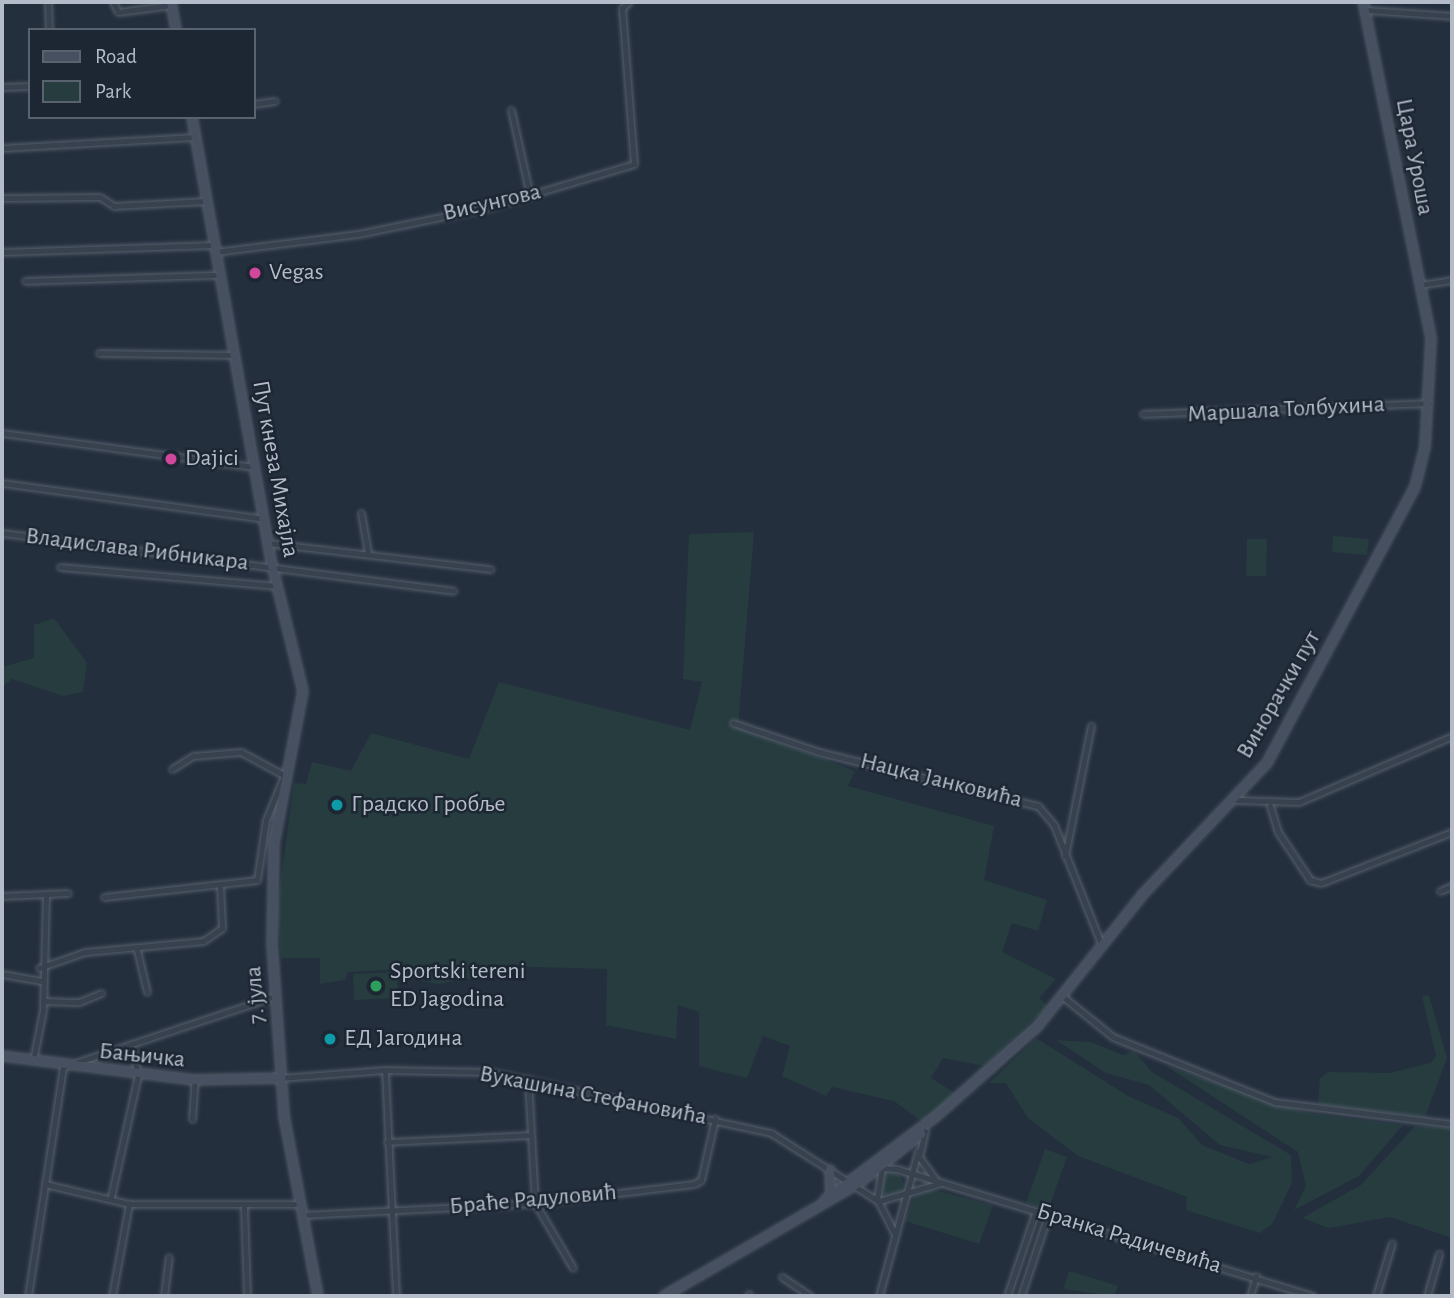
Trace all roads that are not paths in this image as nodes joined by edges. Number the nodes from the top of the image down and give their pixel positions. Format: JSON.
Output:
{"nodes":[{"id":1,"x":48,"y":2,"type":"edge"},
{"id":2,"x":113,"y":2,"type":"edge"},
{"id":3,"x":629,"y":2,"type":"edge"},
{"id":4,"x":171,"y":3,"type":"edge"},
{"id":5,"x":1364,"y":6,"type":"edge"},
{"id":6,"x":1452,"y":16,"type":"edge"},
{"id":7,"x":49,"y":28,"type":"edge"},
{"id":8,"x":176,"y":28,"type":"edge"},
{"id":9,"x":28,"y":86,"type":"edge"},
{"id":10,"x":2,"y":87,"type":"edge"},
{"id":11,"x":275,"y":101,"type":"dead end"},
{"id":12,"x":256,"y":104,"type":"edge"},
{"id":13,"x":511,"y":110,"type":"dead end"},
{"id":14,"x":192,"y":119,"type":"edge"},
{"id":15,"x":195,"y":136,"type":"junction"},
{"id":16,"x":2,"y":148,"type":"edge"},
{"id":17,"x":530,"y":195,"type":"junction"},
{"id":18,"x":2,"y":198,"type":"edge"},
{"id":19,"x":206,"y":201,"type":"junction"},
{"id":20,"x":215,"y":249,"type":"junction"},
{"id":21,"x":2,"y":252,"type":"edge"},
{"id":22,"x":219,"y":275,"type":"junction"},
{"id":23,"x":1452,"y":280,"type":"edge"},
{"id":24,"x":25,"y":281,"type":"dead end"},
{"id":25,"x":1420,"y":285,"type":"junction"},
{"id":26,"x":99,"y":353,"type":"dead end"},
{"id":27,"x":234,"y":355,"type":"junction"},
{"id":28,"x":1429,"y":404,"type":"junction"},
{"id":29,"x":1143,"y":414,"type":"dead end"},
{"id":30,"x":2,"y":433,"type":"edge"},
{"id":31,"x":254,"y":467,"type":"junction"},
{"id":32,"x":2,"y":483,"type":"edge"},
{"id":33,"x":361,"y":513,"type":"dead end"},
{"id":34,"x":264,"y":519,"type":"junction"},
{"id":35,"x":2,"y":533,"type":"edge"},
{"id":36,"x":268,"y":543,"type":"junction"},
{"id":37,"x":368,"y":552,"type":"junction"},
{"id":38,"x":272,"y":565,"type":"junction"},
{"id":39,"x":60,"y":567,"type":"dead end"},
{"id":40,"x":490,"y":569,"type":"dead end"},
{"id":41,"x":277,"y":586,"type":"junction"},
{"id":42,"x":453,"y":591,"type":"dead end"},
{"id":43,"x":303,"y":692,"type":"joint"},
{"id":44,"x":733,"y":723,"type":"dead end"},
{"id":45,"x":1091,"y":726,"type":"dead end"},
{"id":46,"x":1452,"y":736,"type":"edge"},
{"id":47,"x":172,"y":769,"type":"dead end"},
{"id":48,"x":287,"y":777,"type":"junction"},
{"id":49,"x":1236,"y":800,"type":"junction"},
{"id":50,"x":1270,"y":806,"type":"junction"},
{"id":51,"x":1452,"y":831,"type":"edge"},
{"id":52,"x":1065,"y":856,"type":"junction"},
{"id":53,"x":220,"y":886,"type":"junction"},
{"id":54,"x":1452,"y":886,"type":"edge"},
{"id":55,"x":1440,"y":891,"type":"dead end"},
{"id":56,"x":68,"y":893,"type":"dead end"},
{"id":57,"x":46,"y":895,"type":"junction"},
{"id":58,"x":2,"y":896,"type":"edge"},
{"id":59,"x":104,"y":897,"type":"dead end"},
{"id":60,"x":1102,"y":946,"type":"junction"},
{"id":61,"x":137,"y":950,"type":"junction"},
{"id":62,"x":39,"y":968,"type":"junction"},
{"id":63,"x":2,"y":974,"type":"edge"},
{"id":64,"x":41,"y":981,"type":"junction"},
{"id":65,"x":147,"y":992,"type":"dead end"},
{"id":66,"x":101,"y":993,"type":"dead end"},
{"id":67,"x":275,"y":996,"type":"junction"},
{"id":68,"x":1062,"y":996,"type":"junction"},
{"id":69,"x":43,"y":1002,"type":"junction"},
{"id":70,"x":131,"y":1044,"type":"junction"},
{"id":71,"x":2,"y":1056,"type":"edge"},
{"id":72,"x":33,"y":1061,"type":"junction"},
{"id":73,"x":63,"y":1067,"type":"junction"},
{"id":74,"x":385,"y":1070,"type":"junction"},
{"id":75,"x":138,"y":1074,"type":"junction"},
{"id":76,"x":281,"y":1078,"type":"junction"},
{"id":77,"x":528,"y":1079,"type":"junction"},
{"id":78,"x":195,"y":1080,"type":"junction"},
{"id":79,"x":934,"y":1118,"type":"junction"},
{"id":80,"x":192,"y":1119,"type":"dead end"},
{"id":81,"x":715,"y":1119,"type":"junction"},
{"id":82,"x":1452,"y":1124,"type":"edge"},
{"id":83,"x":925,"y":1131,"type":"junction"},
{"id":84,"x":529,"y":1135,"type":"junction"},
{"id":85,"x":387,"y":1142,"type":"junction"},
{"id":86,"x":895,"y":1150,"type":"junction"},
{"id":87,"x":918,"y":1151,"type":"junction"},
{"id":88,"x":882,"y":1168,"type":"junction"},
{"id":89,"x":897,"y":1169,"type":"junction"},
{"id":90,"x":830,"y":1170,"type":"junction"},
{"id":91,"x":863,"y":1171,"type":"junction"},
{"id":92,"x":912,"y":1173,"type":"junction"},
{"id":93,"x":941,"y":1182,"type":"junction"},
{"id":94,"x":846,"y":1183,"type":"junction"},
{"id":95,"x":45,"y":1184,"type":"junction"},
{"id":96,"x":907,"y":1192,"type":"junction"},
{"id":97,"x":833,"y":1195,"type":"junction"},
{"id":98,"x":111,"y":1197,"type":"junction"},
{"id":99,"x":878,"y":1201,"type":"junction"},
{"id":100,"x":535,"y":1203,"type":"junction"},
{"id":101,"x":129,"y":1204,"type":"junction"},
{"id":102,"x":300,"y":1204,"type":"junction"},
{"id":103,"x":244,"y":1208,"type":"junction"},
{"id":104,"x":1036,"y":1211,"type":"junction"},
{"id":105,"x":391,"y":1212,"type":"junction"},
{"id":106,"x":302,"y":1215,"type":"junction"},
{"id":107,"x":1048,"y":1215,"type":"junction"},
{"id":108,"x":894,"y":1233,"type":"junction"},
{"id":109,"x":1392,"y":1243,"type":"dead end"},
{"id":110,"x":1439,"y":1254,"type":"dead end"},
{"id":111,"x":169,"y":1257,"type":"dead end"},
{"id":112,"x":573,"y":1268,"type":"dead end"},
{"id":113,"x":1255,"y":1276,"type":"junction"},
{"id":114,"x":782,"y":1277,"type":"dead end"},
{"id":115,"x":28,"y":1296,"type":"edge"},
{"id":116,"x":112,"y":1296,"type":"edge"},
{"id":117,"x":163,"y":1296,"type":"edge"},
{"id":118,"x":247,"y":1296,"type":"edge"},
{"id":119,"x":318,"y":1296,"type":"edge"},
{"id":120,"x":396,"y":1296,"type":"edge"},
{"id":121,"x":664,"y":1296,"type":"edge"},
{"id":122,"x":810,"y":1296,"type":"edge"},
{"id":123,"x":879,"y":1296,"type":"edge"},
{"id":124,"x":1007,"y":1296,"type":"edge"},
{"id":125,"x":1021,"y":1296,"type":"edge"},
{"id":126,"x":1250,"y":1296,"type":"edge"},
{"id":127,"x":1313,"y":1296,"type":"edge"},
{"id":128,"x":1376,"y":1296,"type":"edge"},
{"id":129,"x":1427,"y":1296,"type":"edge"}],
"edges":[{"from":1,"to":7,"type":"street"},
{"from":2,"to":4,"type":"street"},
{"from":3,"to":17,"type":"street","name":"Висунгова"},
{"from":4,"to":8,"type":"street"},
{"from":5,"to":6,"type":"street"},
{"from":5,"to":25,"type":"street","name":"Цара Уроша"},
{"from":9,"to":10,"type":"street"},
{"from":11,"to":12,"type":"street"},
{"from":13,"to":17,"type":"street"},
{"from":14,"to":15,"type":"street","name":"Пут кнеза Михајла"},
{"from":15,"to":16,"type":"street"},
{"from":15,"to":19,"type":"street","name":"Пут кнеза Михајла"},
{"from":17,"to":20,"type":"street","name":"Висунгова"},
{"from":18,"to":19,"type":"street"},
{"from":19,"to":20,"type":"street","name":"Пут кнеза Михајла"},
{"from":20,"to":21,"type":"street","name":"Висунгова"},
{"from":20,"to":22,"type":"street","name":"Пут кнеза Михајла"},
{"from":22,"to":24,"type":"street"},
{"from":22,"to":27,"type":"street","name":"Пут кнеза Михајла"},
{"from":23,"to":25,"type":"street"},
{"from":25,"to":28,"type":"street","name":"Цара Уроша"},
{"from":26,"to":27,"type":"street"},
{"from":27,"to":31,"type":"street","name":"Пут кнеза Михајла"},
{"from":28,"to":29,"type":"street","name":"Маршала Толбухина"},
{"from":28,"to":49,"type":"street","name":"Винорачки пут"},
{"from":30,"to":31,"type":"street"},
{"from":31,"to":34,"type":"street","name":"Пут кнеза Михајла"},
{"from":32,"to":34,"type":"street"},
{"from":33,"to":37,"type":"street"},
{"from":34,"to":36,"type":"street","name":"Пут кнеза Михајла"},
{"from":35,"to":38,"type":"street","name":"Владислава Рибникара"},
{"from":36,"to":37,"type":"street"},
{"from":36,"to":38,"type":"street","name":"Пут кнеза Михајла"},
{"from":37,"to":40,"type":"street"},
{"from":38,"to":41,"type":"street","name":"Пут кнеза Михајла"},
{"from":38,"to":42,"type":"street","name":"Владислава Рибникара"},
{"from":39,"to":41,"type":"street"},
{"from":41,"to":43,"type":"street","name":"Пут кнеза Михајла"},
{"from":43,"to":48,"type":"street","name":"7. јула"},
{"from":44,"to":52,"type":"street","name":"Нацка Јанковића"},
{"from":45,"to":52,"type":"street"},
{"from":46,"to":50,"type":"street"},
{"from":47,"to":48,"type":"street"},
{"from":48,"to":53,"type":"street"},
{"from":48,"to":67,"type":"street","name":"7. јула"},
{"from":49,"to":50,"type":"street"},
{"from":49,"to":60,"type":"street","name":"Винорачки пут"},
{"from":50,"to":51,"type":"street"},
{"from":52,"to":60,"type":"street","name":"Нацка Јанковића"},
{"from":53,"to":59,"type":"street"},
{"from":53,"to":61,"type":"street"},
{"from":54,"to":55,"type":"street"},
{"from":56,"to":57,"type":"street"},
{"from":57,"to":58,"type":"street"},
{"from":57,"to":62,"type":"street"},
{"from":60,"to":68,"type":"street","name":"Винорачки пут"},
{"from":61,"to":62,"type":"street"},
{"from":61,"to":65,"type":"street"},
{"from":62,"to":64,"type":"street"},
{"from":63,"to":64,"type":"street"},
{"from":64,"to":69,"type":"street"},
{"from":66,"to":69,"type":"street"},
{"from":67,"to":70,"type":"street"},
{"from":67,"to":76,"type":"street","name":"7. јула"},
{"from":68,"to":79,"type":"street","name":"Винорачки пут"},
{"from":68,"to":82,"type":"street"},
{"from":69,"to":72,"type":"street"},
{"from":70,"to":73,"type":"street"},
{"from":70,"to":75,"type":"street"},
{"from":71,"to":72,"type":"street","name":"Бањичка"},
{"from":72,"to":73,"type":"street","name":"Бањичка"},
{"from":73,"to":75,"type":"street","name":"Бањичка"},
{"from":73,"to":95,"type":"street"},
{"from":74,"to":76,"type":"street","name":"Вукашина Стефановића"},
{"from":74,"to":77,"type":"street","name":"Вукашина Стефановића"},
{"from":74,"to":85,"type":"street"},
{"from":75,"to":78,"type":"street","name":"Бањичка"},
{"from":75,"to":98,"type":"street"},
{"from":76,"to":78,"type":"street","name":"Бањичка"},
{"from":76,"to":102,"type":"street","name":"7. јула"},
{"from":77,"to":81,"type":"street","name":"Вукашина Стефановића"},
{"from":77,"to":84,"type":"street"},
{"from":78,"to":80,"type":"street"},
{"from":79,"to":83,"type":"street"},
{"from":79,"to":86,"type":"street"},
{"from":81,"to":90,"type":"street","name":"Вукашина Стефановића"},
{"from":81,"to":100,"type":"street","name":"Браће Радуловић"},
{"from":83,"to":87,"type":"street"},
{"from":83,"to":88,"type":"street"},
{"from":84,"to":85,"type":"street"},
{"from":84,"to":100,"type":"street"},
{"from":85,"to":105,"type":"street"},
{"from":86,"to":88,"type":"street"},
{"from":86,"to":91,"type":"street"},
{"from":87,"to":92,"type":"street"},
{"from":87,"to":93,"type":"street"},
{"from":88,"to":89,"type":"street","name":"Бранка Радичевића"},
{"from":88,"to":91,"type":"street"},
{"from":88,"to":94,"type":"street"},
{"from":88,"to":99,"type":"street"},
{"from":89,"to":92,"type":"street","name":"Бранка Радичевића"},
{"from":89,"to":96,"type":"street"},
{"from":90,"to":94,"type":"street","name":"Вукашина Стефановића"},
{"from":90,"to":97,"type":"street"},
{"from":91,"to":94,"type":"street"},
{"from":92,"to":93,"type":"street","name":"Бранка Радичевића"},
{"from":92,"to":96,"type":"street"},
{"from":93,"to":96,"type":"street"},
{"from":93,"to":104,"type":"street","name":"Бранка Радичевића"},
{"from":94,"to":97,"type":"street"},
{"from":94,"to":97,"type":"street"},
{"from":94,"to":99,"type":"street","name":"Вукашина Стефановића"},
{"from":95,"to":98,"type":"street"},
{"from":95,"to":115,"type":"street"},
{"from":96,"to":99,"type":"street"},
{"from":96,"to":108,"type":"street"},
{"from":97,"to":121,"type":"street"},
{"from":98,"to":101,"type":"street"},
{"from":99,"to":108,"type":"street"},
{"from":100,"to":105,"type":"street","name":"Браће Радуловић"},
{"from":100,"to":112,"type":"street"},
{"from":101,"to":103,"type":"street"},
{"from":101,"to":116,"type":"street"},
{"from":102,"to":103,"type":"street"},
{"from":102,"to":106,"type":"street","name":"7. јула"},
{"from":103,"to":118,"type":"street"},
{"from":104,"to":107,"type":"street","name":"Бранка Радичевића"},
{"from":104,"to":124,"type":"street"},
{"from":105,"to":106,"type":"street","name":"Браће Радуловић"},
{"from":105,"to":120,"type":"street"},
{"from":106,"to":119,"type":"street","name":"7. јула"},
{"from":107,"to":113,"type":"street","name":"Бранка Радичевића"},
{"from":107,"to":125,"type":"street"},
{"from":108,"to":123,"type":"street"},
{"from":109,"to":128,"type":"street"},
{"from":110,"to":129,"type":"street"},
{"from":111,"to":117,"type":"street"},
{"from":113,"to":126,"type":"street"},
{"from":113,"to":127,"type":"street","name":"Бранка Радичевића"},
{"from":114,"to":122,"type":"street"}]}
